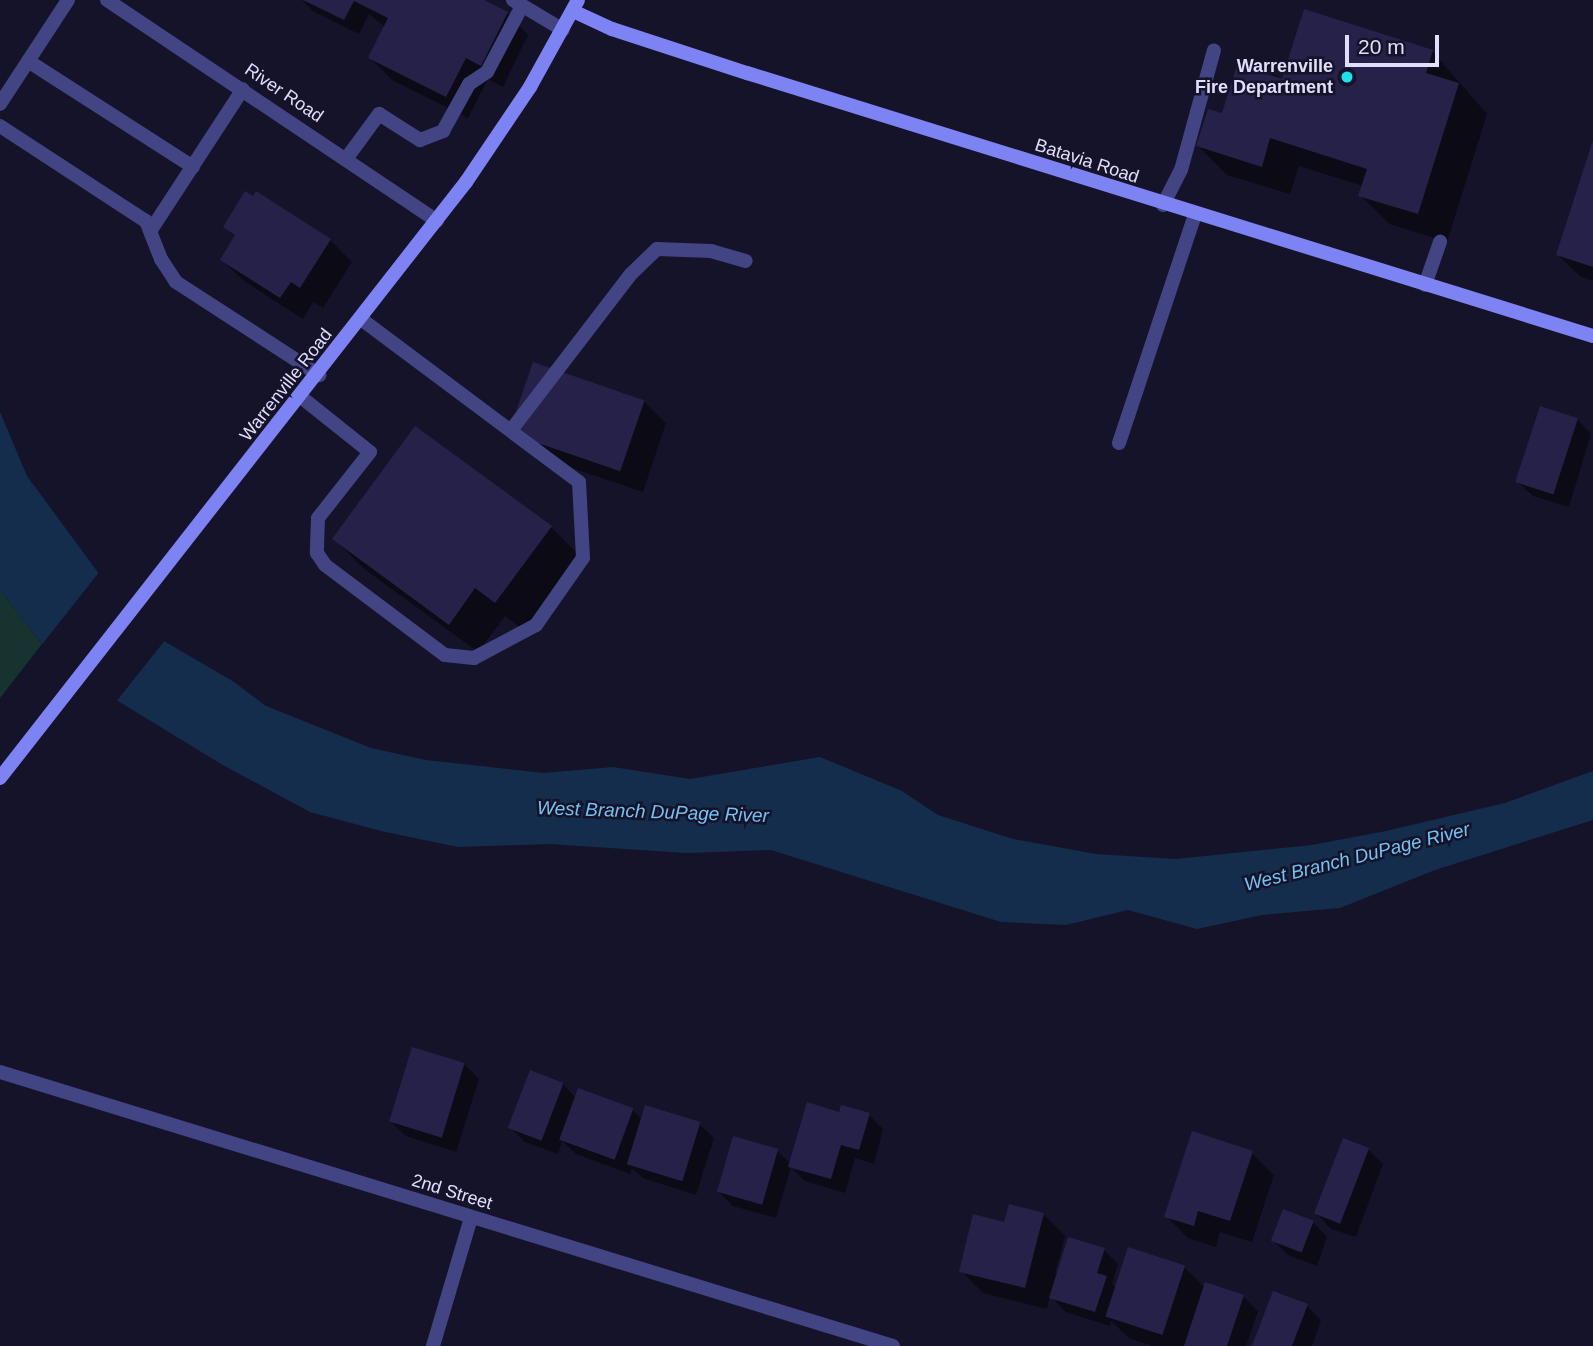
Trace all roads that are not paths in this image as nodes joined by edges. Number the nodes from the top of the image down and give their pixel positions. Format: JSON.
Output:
{"nodes":[{"id":1,"x":68,"y":0,"type":"edge"},
{"id":2,"x":107,"y":0,"type":"edge"},
{"id":3,"x":517,"y":3,"type":"edge"},
{"id":4,"x":576,"y":6,"type":"edge"},
{"id":5,"x":563,"y":30,"type":"junction"},
{"id":6,"x":1214,"y":50,"type":"dead end"},
{"id":7,"x":28,"y":61,"type":"junction"},
{"id":8,"x":243,"y":89,"type":"junction"},
{"id":9,"x":0,"y":104,"type":"edge"},
{"id":10,"x":0,"y":126,"type":"edge"},
{"id":11,"x":346,"y":159,"type":"junction"},
{"id":12,"x":193,"y":167,"type":"junction"},
{"id":13,"x":1163,"y":205,"type":"junction"},
{"id":14,"x":1195,"y":215,"type":"junction"},
{"id":15,"x":437,"y":220,"type":"junction"},
{"id":16,"x":151,"y":230,"type":"junction"},
{"id":17,"x":1440,"y":242,"type":"dead end"},
{"id":18,"x":746,"y":261,"type":"dead end"},
{"id":19,"x":1425,"y":285,"type":"junction"},
{"id":20,"x":361,"y":319,"type":"junction"},
{"id":21,"x":1593,"y":336,"type":"edge"},
{"id":22,"x":319,"y":375,"type":"junction"},
{"id":23,"x":301,"y":397,"type":"junction"},
{"id":24,"x":512,"y":429,"type":"junction"},
{"id":25,"x":1119,"y":443,"type":"dead end"},
{"id":26,"x":3,"y":774,"type":"edge"},
{"id":27,"x":0,"y":1072,"type":"edge"},
{"id":28,"x":471,"y":1218,"type":"junction"},
{"id":29,"x":433,"y":1346,"type":"edge"},
{"id":30,"x":892,"y":1346,"type":"edge"}],
"edges":[{"from":1,"to":7,"type":"street"},
{"from":2,"to":8,"type":"street","name":"River Road"},
{"from":3,"to":5,"type":"street"},
{"from":3,"to":11,"type":"street"},
{"from":4,"to":5,"type":"main road","name":"Warrenville Road"},
{"from":4,"to":13,"type":"main road","name":"Batavia Road"},
{"from":5,"to":15,"type":"main road","name":"Warrenville Road"},
{"from":6,"to":13,"type":"street"},
{"from":7,"to":9,"type":"street"},
{"from":7,"to":12,"type":"street"},
{"from":8,"to":11,"type":"street","name":"River Road"},
{"from":8,"to":12,"type":"street"},
{"from":10,"to":16,"type":"street"},
{"from":11,"to":15,"type":"street","name":"River Road"},
{"from":12,"to":16,"type":"street"},
{"from":13,"to":14,"type":"main road","name":"Batavia Road"},
{"from":14,"to":19,"type":"main road","name":"Batavia Road"},
{"from":14,"to":25,"type":"street"},
{"from":15,"to":20,"type":"main road","name":"Warrenville Road"},
{"from":16,"to":22,"type":"street"},
{"from":17,"to":19,"type":"street"},
{"from":18,"to":24,"type":"street"},
{"from":19,"to":21,"type":"main road","name":"Batavia Road"},
{"from":20,"to":22,"type":"main road","name":"Warrenville Road"},
{"from":20,"to":24,"type":"street"},
{"from":22,"to":23,"type":"main road","name":"Warrenville Road"},
{"from":23,"to":24,"type":"street"},
{"from":23,"to":26,"type":"main road","name":"Warrenville Road"},
{"from":27,"to":28,"type":"street","name":"2nd Street"},
{"from":28,"to":29,"type":"street"},
{"from":28,"to":30,"type":"street","name":"2nd Street"}]}
